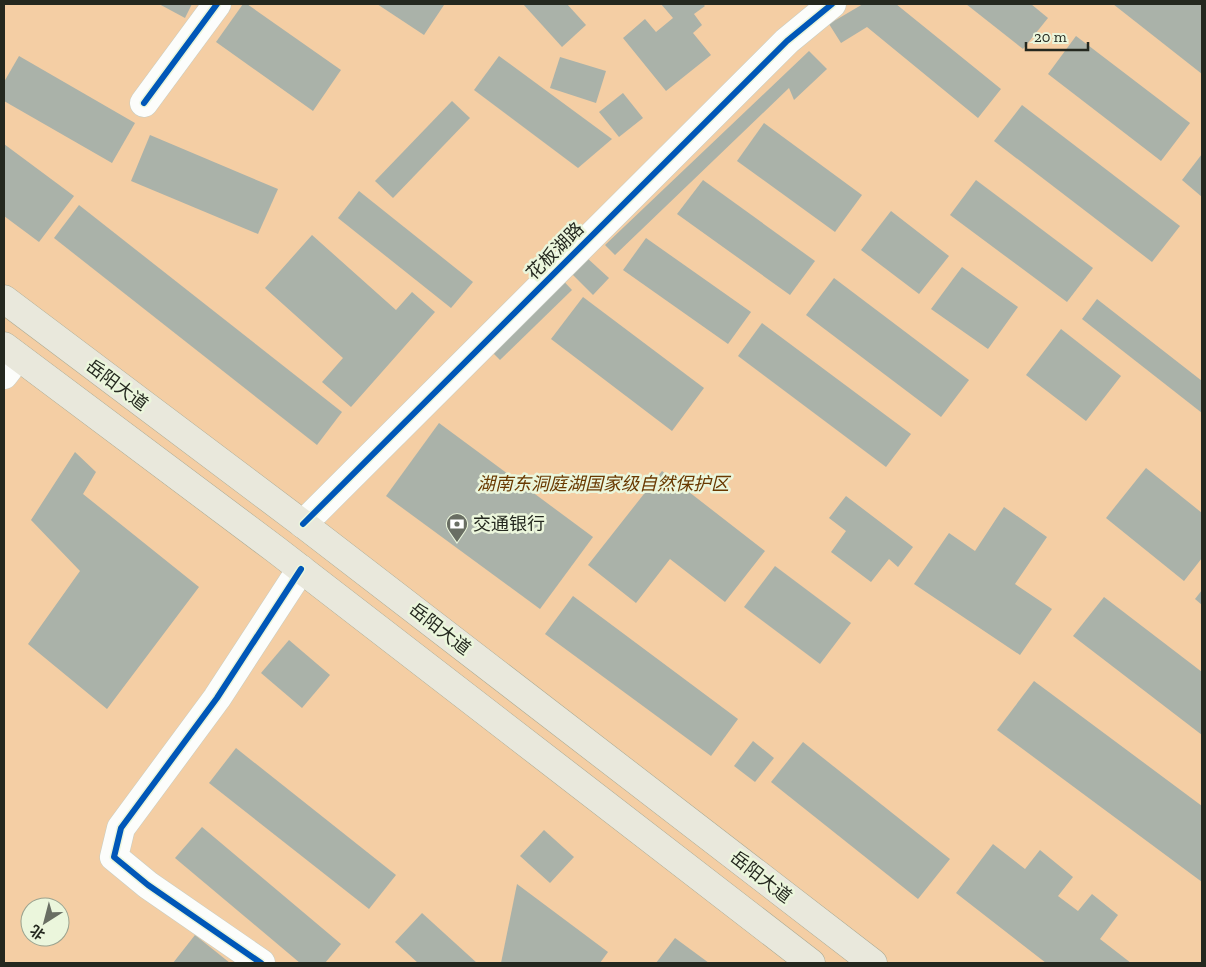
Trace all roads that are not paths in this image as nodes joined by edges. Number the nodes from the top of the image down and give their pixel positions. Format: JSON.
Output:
{"nodes":[{"id":1,"x":218,"y":4,"type":"edge"},
{"id":2,"x":832,"y":4,"type":"edge"},
{"id":3,"x":144,"y":103,"type":"dead end"},
{"id":4,"x":4,"y":299,"type":"edge"},
{"id":5,"x":8,"y":360,"type":"edge"},
{"id":6,"x":303,"y":524,"type":"junction"},
{"id":7,"x":301,"y":569,"type":"junction"},
{"id":8,"x":261,"y":963,"type":"edge"},
{"id":9,"x":811,"y":963,"type":"edge"},
{"id":10,"x":873,"y":963,"type":"edge"}],
"edges":[{"from":1,"to":3,"type":"street"},
{"from":2,"to":6,"type":"street","name":"花板湖路"},
{"from":4,"to":6,"type":"main road","name":"岳阳大道"},
{"from":5,"to":7,"type":"main road"},
{"from":6,"to":10,"type":"main road","name":"岳阳大道"},
{"from":7,"to":8,"type":"street"},
{"from":7,"to":9,"type":"main road"}]}
